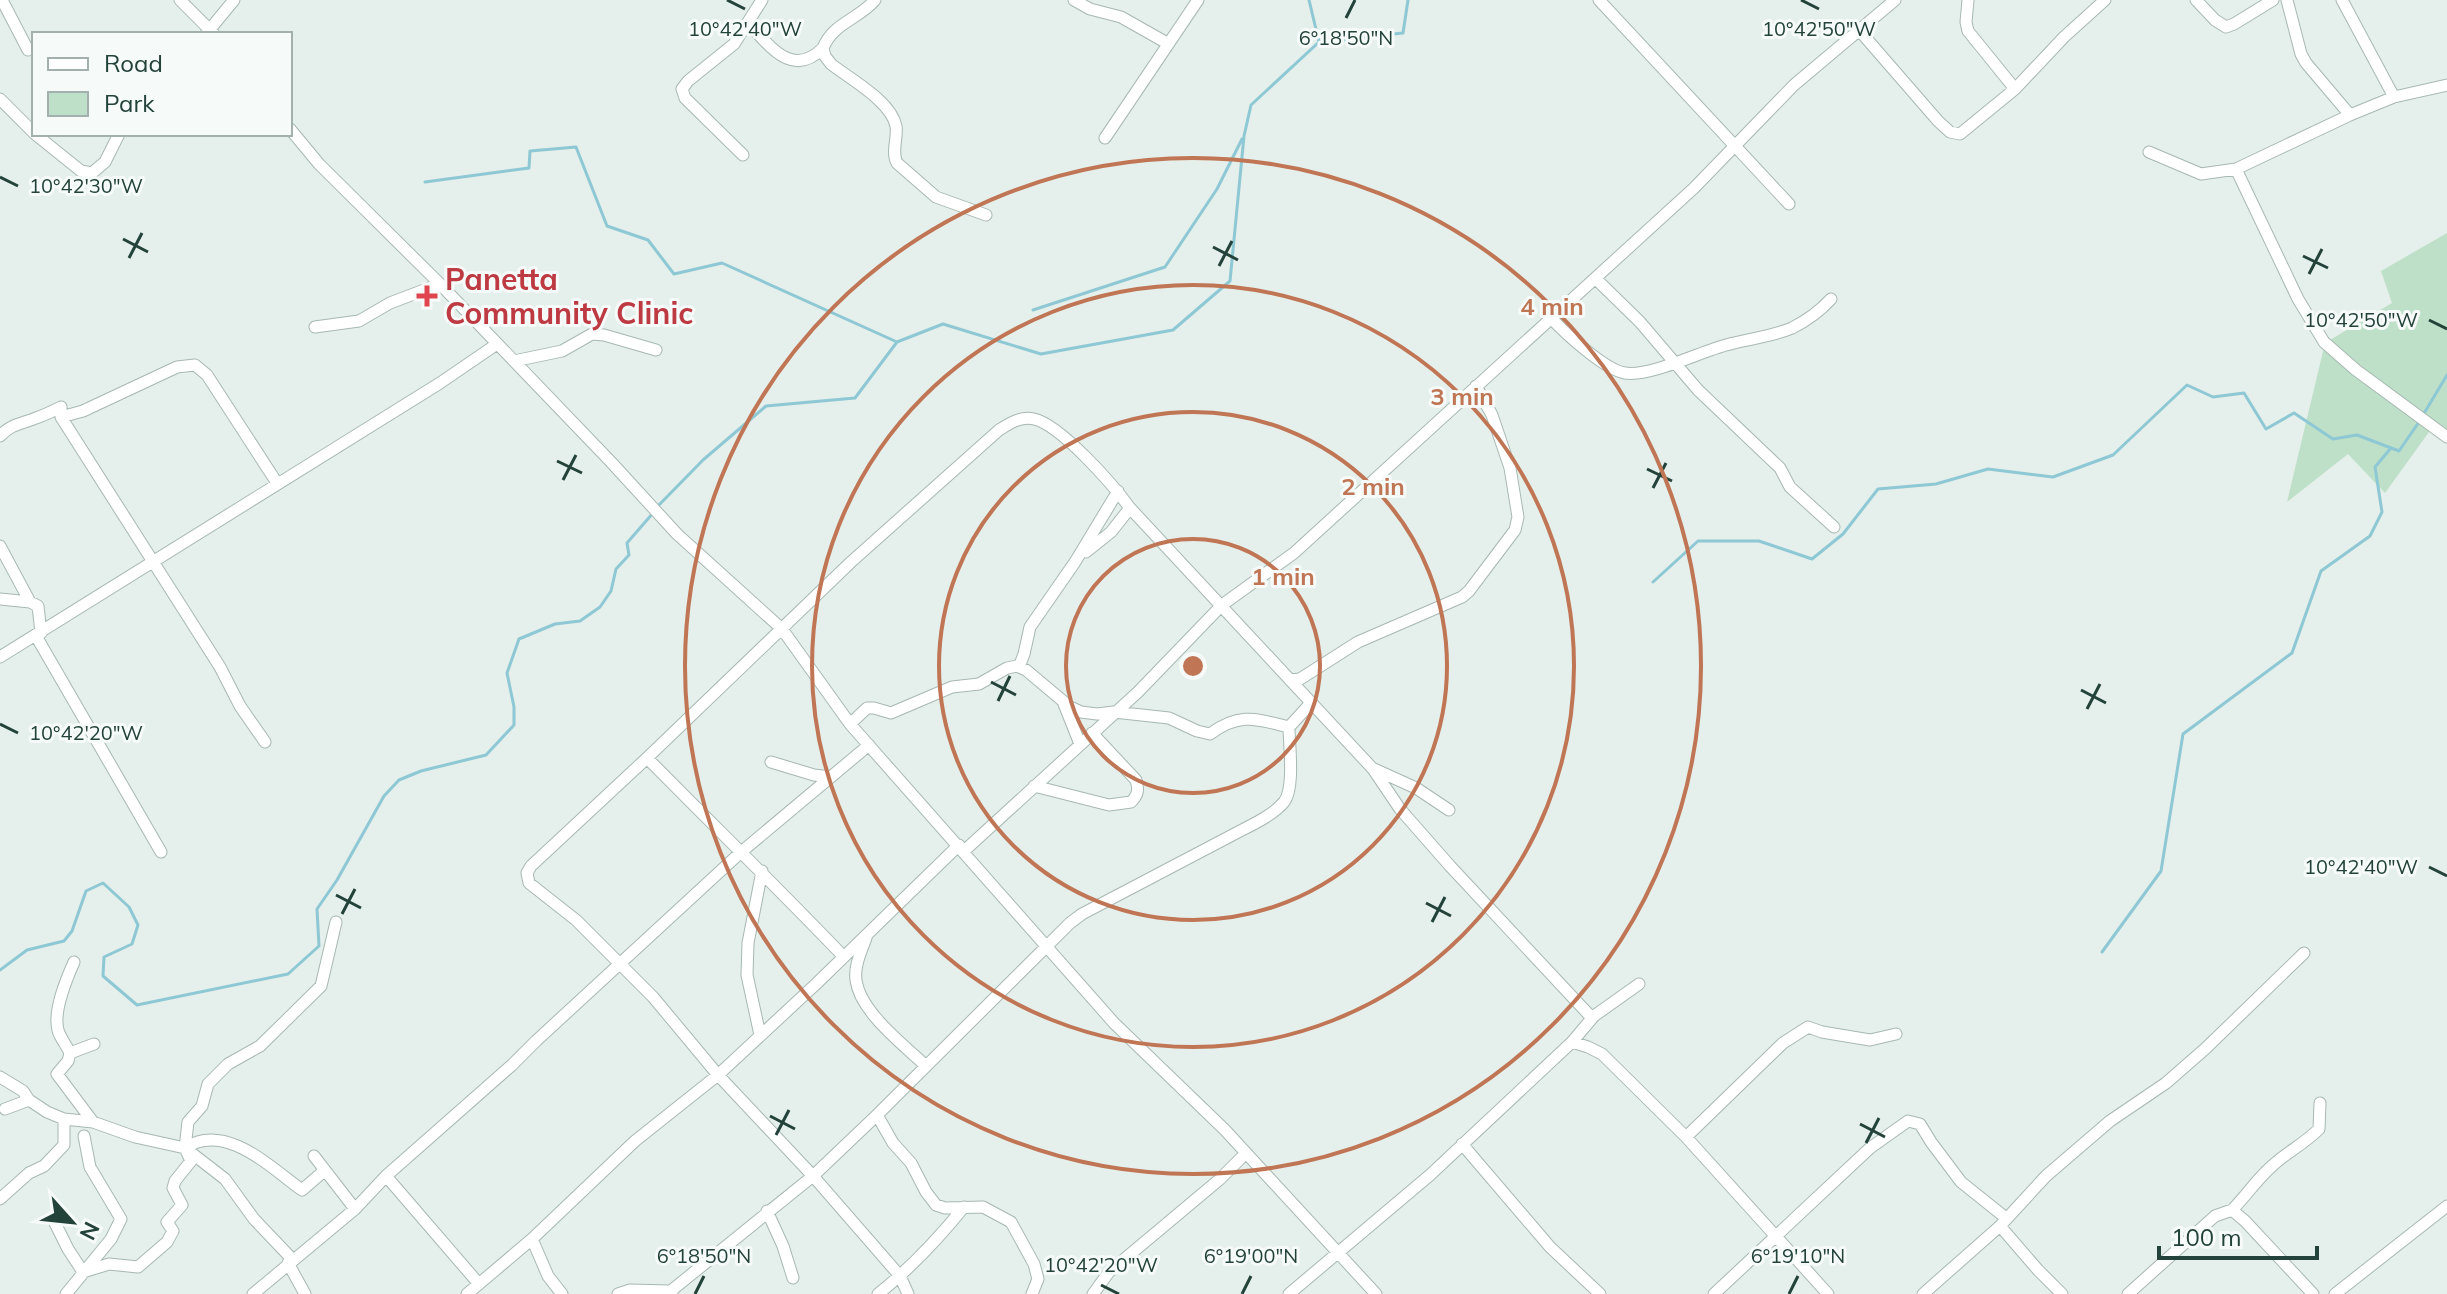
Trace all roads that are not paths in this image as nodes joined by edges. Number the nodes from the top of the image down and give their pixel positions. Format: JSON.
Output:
{"nodes":[{"id":1,"x":2,"y":0,"type":"edge"},
{"id":2,"x":180,"y":0,"type":"edge"},
{"id":3,"x":234,"y":0,"type":"edge"},
{"id":4,"x":762,"y":0,"type":"edge"},
{"id":5,"x":875,"y":0,"type":"edge"},
{"id":6,"x":1074,"y":0,"type":"edge"},
{"id":7,"x":1198,"y":0,"type":"edge"},
{"id":8,"x":1599,"y":0,"type":"edge"},
{"id":9,"x":1895,"y":0,"type":"edge"},
{"id":10,"x":1968,"y":0,"type":"edge"},
{"id":11,"x":2105,"y":0,"type":"edge"},
{"id":12,"x":2196,"y":0,"type":"edge"},
{"id":13,"x":2273,"y":0,"type":"edge"},
{"id":14,"x":2287,"y":0,"type":"edge"},
{"id":15,"x":2342,"y":0,"type":"edge"},
{"id":16,"x":748,"y":23,"type":"junction"},
{"id":17,"x":1859,"y":30,"type":"junction"},
{"id":18,"x":210,"y":32,"type":"edge"},
{"id":19,"x":1167,"y":43,"type":"junction"},
{"id":20,"x":823,"y":48,"type":"junction"},
{"id":21,"x":28,"y":50,"type":"dead end"},
{"id":22,"x":2447,"y":85,"type":"edge"},
{"id":23,"x":2015,"y":89,"type":"junction"},
{"id":24,"x":2394,"y":97,"type":"junction"},
{"id":25,"x":0,"y":99,"type":"edge"},
{"id":26,"x":2350,"y":115,"type":"junction"},
{"id":27,"x":32,"y":131,"type":"edge"},
{"id":28,"x":292,"y":131,"type":"edge"},
{"id":29,"x":37,"y":136,"type":"edge"},
{"id":30,"x":118,"y":136,"type":"edge"},
{"id":31,"x":1105,"y":138,"type":"dead end"},
{"id":32,"x":1735,"y":144,"type":"junction"},
{"id":33,"x":2149,"y":152,"type":"dead end"},
{"id":34,"x":743,"y":155,"type":"dead end"},
{"id":35,"x":2236,"y":169,"type":"junction"},
{"id":36,"x":1789,"y":204,"type":"dead end"},
{"id":37,"x":986,"y":215,"type":"dead end"},
{"id":38,"x":1596,"y":279,"type":"junction"},
{"id":39,"x":440,"y":284,"type":"junction"},
{"id":40,"x":1831,"y":299,"type":"dead end"},
{"id":41,"x":1551,"y":318,"type":"junction"},
{"id":42,"x":315,"y":327,"type":"dead end"},
{"id":43,"x":497,"y":344,"type":"junction"},
{"id":44,"x":656,"y":350,"type":"dead end"},
{"id":45,"x":514,"y":361,"type":"junction"},
{"id":46,"x":1675,"y":363,"type":"junction"},
{"id":47,"x":1476,"y":386,"type":"junction"},
{"id":48,"x":61,"y":417,"type":"junction"},
{"id":49,"x":0,"y":436,"type":"edge"},
{"id":50,"x":2447,"y":437,"type":"edge"},
{"id":51,"x":277,"y":483,"type":"junction"},
{"id":52,"x":1118,"y":491,"type":"junction"},
{"id":53,"x":1130,"y":508,"type":"junction"},
{"id":54,"x":1834,"y":527,"type":"dead end"},
{"id":55,"x":0,"y":546,"type":"edge"},
{"id":56,"x":154,"y":561,"type":"junction"},
{"id":57,"x":1075,"y":562,"type":"junction"},
{"id":58,"x":0,"y":599,"type":"edge"},
{"id":59,"x":30,"y":602,"type":"junction"},
{"id":60,"x":1222,"y":605,"type":"junction"},
{"id":61,"x":782,"y":629,"type":"junction"},
{"id":62,"x":38,"y":634,"type":"junction"},
{"id":63,"x":0,"y":657,"type":"edge"},
{"id":64,"x":1019,"y":667,"type":"junction"},
{"id":65,"x":1290,"y":680,"type":"junction"},
{"id":66,"x":1061,"y":699,"type":"junction"},
{"id":67,"x":1311,"y":703,"type":"junction"},
{"id":68,"x":1114,"y":712,"type":"junction"},
{"id":69,"x":850,"y":724,"type":"junction"},
{"id":70,"x":1289,"y":727,"type":"junction"},
{"id":71,"x":1092,"y":733,"type":"junction"},
{"id":72,"x":265,"y":742,"type":"dead end"},
{"id":73,"x":1080,"y":744,"type":"junction"},
{"id":74,"x":869,"y":745,"type":"junction"},
{"id":75,"x":647,"y":758,"type":"junction"},
{"id":76,"x":771,"y":762,"type":"dead end"},
{"id":77,"x":1373,"y":769,"type":"junction"},
{"id":78,"x":831,"y":777,"type":"junction"},
{"id":79,"x":1034,"y":786,"type":"junction"},
{"id":80,"x":1449,"y":810,"type":"dead end"},
{"id":81,"x":961,"y":848,"type":"junction"},
{"id":82,"x":161,"y":852,"type":"dead end"},
{"id":83,"x":740,"y":853,"type":"junction"},
{"id":84,"x":762,"y":871,"type":"junction"},
{"id":85,"x":336,"y":922,"type":"dead end"},
{"id":86,"x":867,"y":934,"type":"junction"},
{"id":87,"x":1047,"y":945,"type":"junction"},
{"id":88,"x":2304,"y":953,"type":"dead end"},
{"id":89,"x":844,"y":957,"type":"junction"},
{"id":90,"x":74,"y":962,"type":"dead end"},
{"id":91,"x":620,"y":964,"type":"junction"},
{"id":92,"x":1639,"y":984,"type":"dead end"},
{"id":93,"x":1592,"y":1018,"type":"junction"},
{"id":94,"x":1896,"y":1034,"type":"dead end"},
{"id":95,"x":760,"y":1035,"type":"junction"},
{"id":96,"x":1572,"y":1042,"type":"junction"},
{"id":97,"x":94,"y":1044,"type":"dead end"},
{"id":98,"x":70,"y":1053,"type":"junction"},
{"id":99,"x":926,"y":1066,"type":"junction"},
{"id":100,"x":718,"y":1075,"type":"junction"},
{"id":101,"x":0,"y":1077,"type":"edge"},
{"id":102,"x":29,"y":1100,"type":"junction"},
{"id":103,"x":2320,"y":1103,"type":"dead end"},
{"id":104,"x":5,"y":1109,"type":"dead end"},
{"id":105,"x":877,"y":1115,"type":"junction"},
{"id":106,"x":64,"y":1119,"type":"junction"},
{"id":107,"x":93,"y":1122,"type":"junction"},
{"id":108,"x":111,"y":1128,"type":"junction"},
{"id":109,"x":84,"y":1136,"type":"junction"},
{"id":110,"x":1686,"y":1137,"type":"junction"},
{"id":111,"x":65,"y":1142,"type":"junction"},
{"id":112,"x":1462,"y":1144,"type":"junction"},
{"id":113,"x":185,"y":1148,"type":"junction"},
{"id":114,"x":1246,"y":1153,"type":"junction"},
{"id":115,"x":314,"y":1156,"type":"dead end"},
{"id":116,"x":324,"y":1171,"type":"junction"},
{"id":117,"x":386,"y":1176,"type":"junction"},
{"id":118,"x":813,"y":1176,"type":"junction"},
{"id":119,"x":0,"y":1199,"type":"edge"},
{"id":120,"x":2447,"y":1206,"type":"edge"},
{"id":121,"x":964,"y":1207,"type":"junction"},
{"id":122,"x":355,"y":1209,"type":"junction"},
{"id":123,"x":2232,"y":1210,"type":"junction"},
{"id":124,"x":767,"y":1211,"type":"junction"},
{"id":125,"x":2003,"y":1222,"type":"junction"},
{"id":126,"x":55,"y":1223,"type":"dead end"},
{"id":127,"x":1777,"y":1237,"type":"junction"},
{"id":128,"x":532,"y":1239,"type":"junction"},
{"id":129,"x":1339,"y":1254,"type":"junction"},
{"id":130,"x":290,"y":1261,"type":"junction"},
{"id":131,"x":83,"y":1272,"type":"junction"},
{"id":132,"x":900,"y":1276,"type":"junction"},
{"id":133,"x":793,"y":1278,"type":"dead end"},
{"id":134,"x":2353,"y":1278,"type":"junction"},
{"id":135,"x":479,"y":1284,"type":"junction"},
{"id":136,"x":669,"y":1293,"type":"edge"},
{"id":137,"x":66,"y":1294,"type":"edge"},
{"id":138,"x":253,"y":1294,"type":"edge"},
{"id":139,"x":305,"y":1294,"type":"edge"},
{"id":140,"x":467,"y":1294,"type":"edge"},
{"id":141,"x":562,"y":1294,"type":"edge"},
{"id":142,"x":618,"y":1294,"type":"edge"},
{"id":143,"x":878,"y":1294,"type":"edge"},
{"id":144,"x":908,"y":1294,"type":"edge"},
{"id":145,"x":1032,"y":1294,"type":"edge"},
{"id":146,"x":1093,"y":1294,"type":"edge"},
{"id":147,"x":1289,"y":1294,"type":"edge"},
{"id":148,"x":1376,"y":1294,"type":"edge"},
{"id":149,"x":1600,"y":1294,"type":"edge"},
{"id":150,"x":1714,"y":1294,"type":"edge"},
{"id":151,"x":1828,"y":1294,"type":"edge"},
{"id":152,"x":1923,"y":1294,"type":"edge"},
{"id":153,"x":2062,"y":1294,"type":"edge"},
{"id":154,"x":2128,"y":1294,"type":"edge"},
{"id":155,"x":2313,"y":1294,"type":"edge"},
{"id":156,"x":2335,"y":1294,"type":"edge"},
{"id":157,"x":2347,"y":1294,"type":"edge"}],
"edges":[{"from":1,"to":21,"type":"street"},
{"from":2,"to":18,"type":"street"},
{"from":3,"to":18,"type":"street"},
{"from":4,"to":16,"type":"street"},
{"from":5,"to":20,"type":"street"},
{"from":6,"to":19,"type":"street"},
{"from":7,"to":19,"type":"street"},
{"from":8,"to":32,"type":"street"},
{"from":9,"to":17,"type":"street"},
{"from":10,"to":23,"type":"street"},
{"from":11,"to":23,"type":"street"},
{"from":12,"to":13,"type":"street"},
{"from":14,"to":26,"type":"street"},
{"from":15,"to":24,"type":"street"},
{"from":16,"to":20,"type":"street"},
{"from":16,"to":34,"type":"street"},
{"from":17,"to":23,"type":"street"},
{"from":17,"to":32,"type":"street"},
{"from":19,"to":31,"type":"street"},
{"from":20,"to":37,"type":"street"},
{"from":22,"to":24,"type":"street"},
{"from":24,"to":26,"type":"street"},
{"from":25,"to":27,"type":"street"},
{"from":26,"to":35,"type":"street"},
{"from":28,"to":39,"type":"street"},
{"from":29,"to":30,"type":"street"},
{"from":32,"to":36,"type":"street"},
{"from":32,"to":38,"type":"street"},
{"from":33,"to":35,"type":"street"},
{"from":35,"to":50,"type":"street"},
{"from":38,"to":41,"type":"street"},
{"from":38,"to":46,"type":"street"},
{"from":39,"to":42,"type":"street"},
{"from":39,"to":43,"type":"street"},
{"from":40,"to":46,"type":"street"},
{"from":41,"to":46,"type":"street"},
{"from":41,"to":47,"type":"street"},
{"from":43,"to":45,"type":"street"},
{"from":43,"to":51,"type":"street"},
{"from":44,"to":45,"type":"street"},
{"from":45,"to":61,"type":"street"},
{"from":46,"to":54,"type":"street"},
{"from":47,"to":60,"type":"street"},
{"from":47,"to":65,"type":"street"},
{"from":48,"to":49,"type":"street"},
{"from":48,"to":51,"type":"street"},
{"from":48,"to":56,"type":"street"},
{"from":51,"to":56,"type":"street"},
{"from":52,"to":53,"type":"street"},
{"from":52,"to":57,"type":"street"},
{"from":52,"to":61,"type":"street"},
{"from":53,"to":57,"type":"street"},
{"from":53,"to":60,"type":"street"},
{"from":55,"to":59,"type":"street"},
{"from":56,"to":62,"type":"street"},
{"from":56,"to":72,"type":"street"},
{"from":57,"to":64,"type":"street"},
{"from":58,"to":59,"type":"street"},
{"from":59,"to":62,"type":"street"},
{"from":60,"to":65,"type":"street"},
{"from":60,"to":68,"type":"street"},
{"from":61,"to":69,"type":"street"},
{"from":61,"to":75,"type":"street"},
{"from":62,"to":63,"type":"street"},
{"from":62,"to":82,"type":"street"},
{"from":64,"to":66,"type":"street"},
{"from":64,"to":69,"type":"street"},
{"from":65,"to":67,"type":"street"},
{"from":66,"to":68,"type":"street"},
{"from":66,"to":73,"type":"street"},
{"from":67,"to":70,"type":"street"},
{"from":67,"to":77,"type":"street"},
{"from":68,"to":70,"type":"street"},
{"from":68,"to":71,"type":"street"},
{"from":69,"to":74,"type":"street"},
{"from":70,"to":87,"type":"street"},
{"from":71,"to":73,"type":"street"},
{"from":71,"to":79,"type":"street"},
{"from":73,"to":79,"type":"street"},
{"from":74,"to":78,"type":"street"},
{"from":74,"to":81,"type":"street"},
{"from":75,"to":83,"type":"street"},
{"from":75,"to":91,"type":"street"},
{"from":76,"to":78,"type":"street"},
{"from":77,"to":80,"type":"street"},
{"from":77,"to":93,"type":"street"},
{"from":78,"to":83,"type":"street"},
{"from":79,"to":81,"type":"street"},
{"from":81,"to":86,"type":"street"},
{"from":81,"to":87,"type":"street"},
{"from":83,"to":84,"type":"street"},
{"from":83,"to":91,"type":"street"},
{"from":84,"to":89,"type":"street"},
{"from":84,"to":95,"type":"street"},
{"from":85,"to":113,"type":"street"},
{"from":86,"to":89,"type":"street"},
{"from":86,"to":99,"type":"street"},
{"from":87,"to":99,"type":"street"},
{"from":87,"to":114,"type":"street"},
{"from":88,"to":125,"type":"street"},
{"from":89,"to":95,"type":"street"},
{"from":90,"to":98,"type":"street"},
{"from":91,"to":100,"type":"street"},
{"from":91,"to":117,"type":"street"},
{"from":92,"to":93,"type":"street"},
{"from":93,"to":96,"type":"street"},
{"from":94,"to":110,"type":"street"},
{"from":95,"to":100,"type":"street"},
{"from":96,"to":110,"type":"street"},
{"from":96,"to":112,"type":"street"},
{"from":97,"to":98,"type":"street"},
{"from":98,"to":107,"type":"street"},
{"from":99,"to":105,"type":"street"},
{"from":100,"to":118,"type":"street"},
{"from":100,"to":128,"type":"street"},
{"from":101,"to":102,"type":"street"},
{"from":102,"to":104,"type":"street"},
{"from":102,"to":106,"type":"street"},
{"from":103,"to":123,"type":"street"},
{"from":105,"to":118,"type":"street"},
{"from":105,"to":121,"type":"street"},
{"from":106,"to":107,"type":"street"},
{"from":106,"to":111,"type":"street"},
{"from":107,"to":108,"type":"street"},
{"from":108,"to":109,"type":"street"},
{"from":108,"to":113,"type":"street"},
{"from":109,"to":111,"type":"street"},
{"from":109,"to":131,"type":"street"},
{"from":110,"to":127,"type":"street"},
{"from":111,"to":119,"type":"street"},
{"from":112,"to":129,"type":"street"},
{"from":112,"to":149,"type":"street"},
{"from":113,"to":116,"type":"street"},
{"from":113,"to":130,"type":"street"},
{"from":113,"to":131,"type":"street"},
{"from":114,"to":129,"type":"street"},
{"from":114,"to":146,"type":"street"},
{"from":115,"to":116,"type":"street"},
{"from":116,"to":122,"type":"street"},
{"from":117,"to":122,"type":"street"},
{"from":117,"to":135,"type":"street"},
{"from":118,"to":124,"type":"street"},
{"from":118,"to":132,"type":"street"},
{"from":120,"to":134,"type":"street"},
{"from":121,"to":132,"type":"street"},
{"from":121,"to":145,"type":"street"},
{"from":122,"to":130,"type":"street"},
{"from":123,"to":154,"type":"street"},
{"from":123,"to":155,"type":"street"},
{"from":124,"to":133,"type":"street"},
{"from":124,"to":136,"type":"street"},
{"from":125,"to":127,"type":"street"},
{"from":125,"to":152,"type":"street"},
{"from":125,"to":153,"type":"street"},
{"from":126,"to":131,"type":"street"},
{"from":127,"to":150,"type":"street"},
{"from":127,"to":151,"type":"street"},
{"from":128,"to":135,"type":"street"},
{"from":128,"to":141,"type":"street"},
{"from":129,"to":147,"type":"street"},
{"from":129,"to":148,"type":"street"},
{"from":130,"to":138,"type":"street"},
{"from":130,"to":139,"type":"street"},
{"from":131,"to":137,"type":"street"},
{"from":132,"to":143,"type":"street"},
{"from":132,"to":144,"type":"street"},
{"from":134,"to":156,"type":"street"},
{"from":134,"to":157,"type":"street"},
{"from":135,"to":140,"type":"street"},
{"from":136,"to":142,"type":"street"}]}
